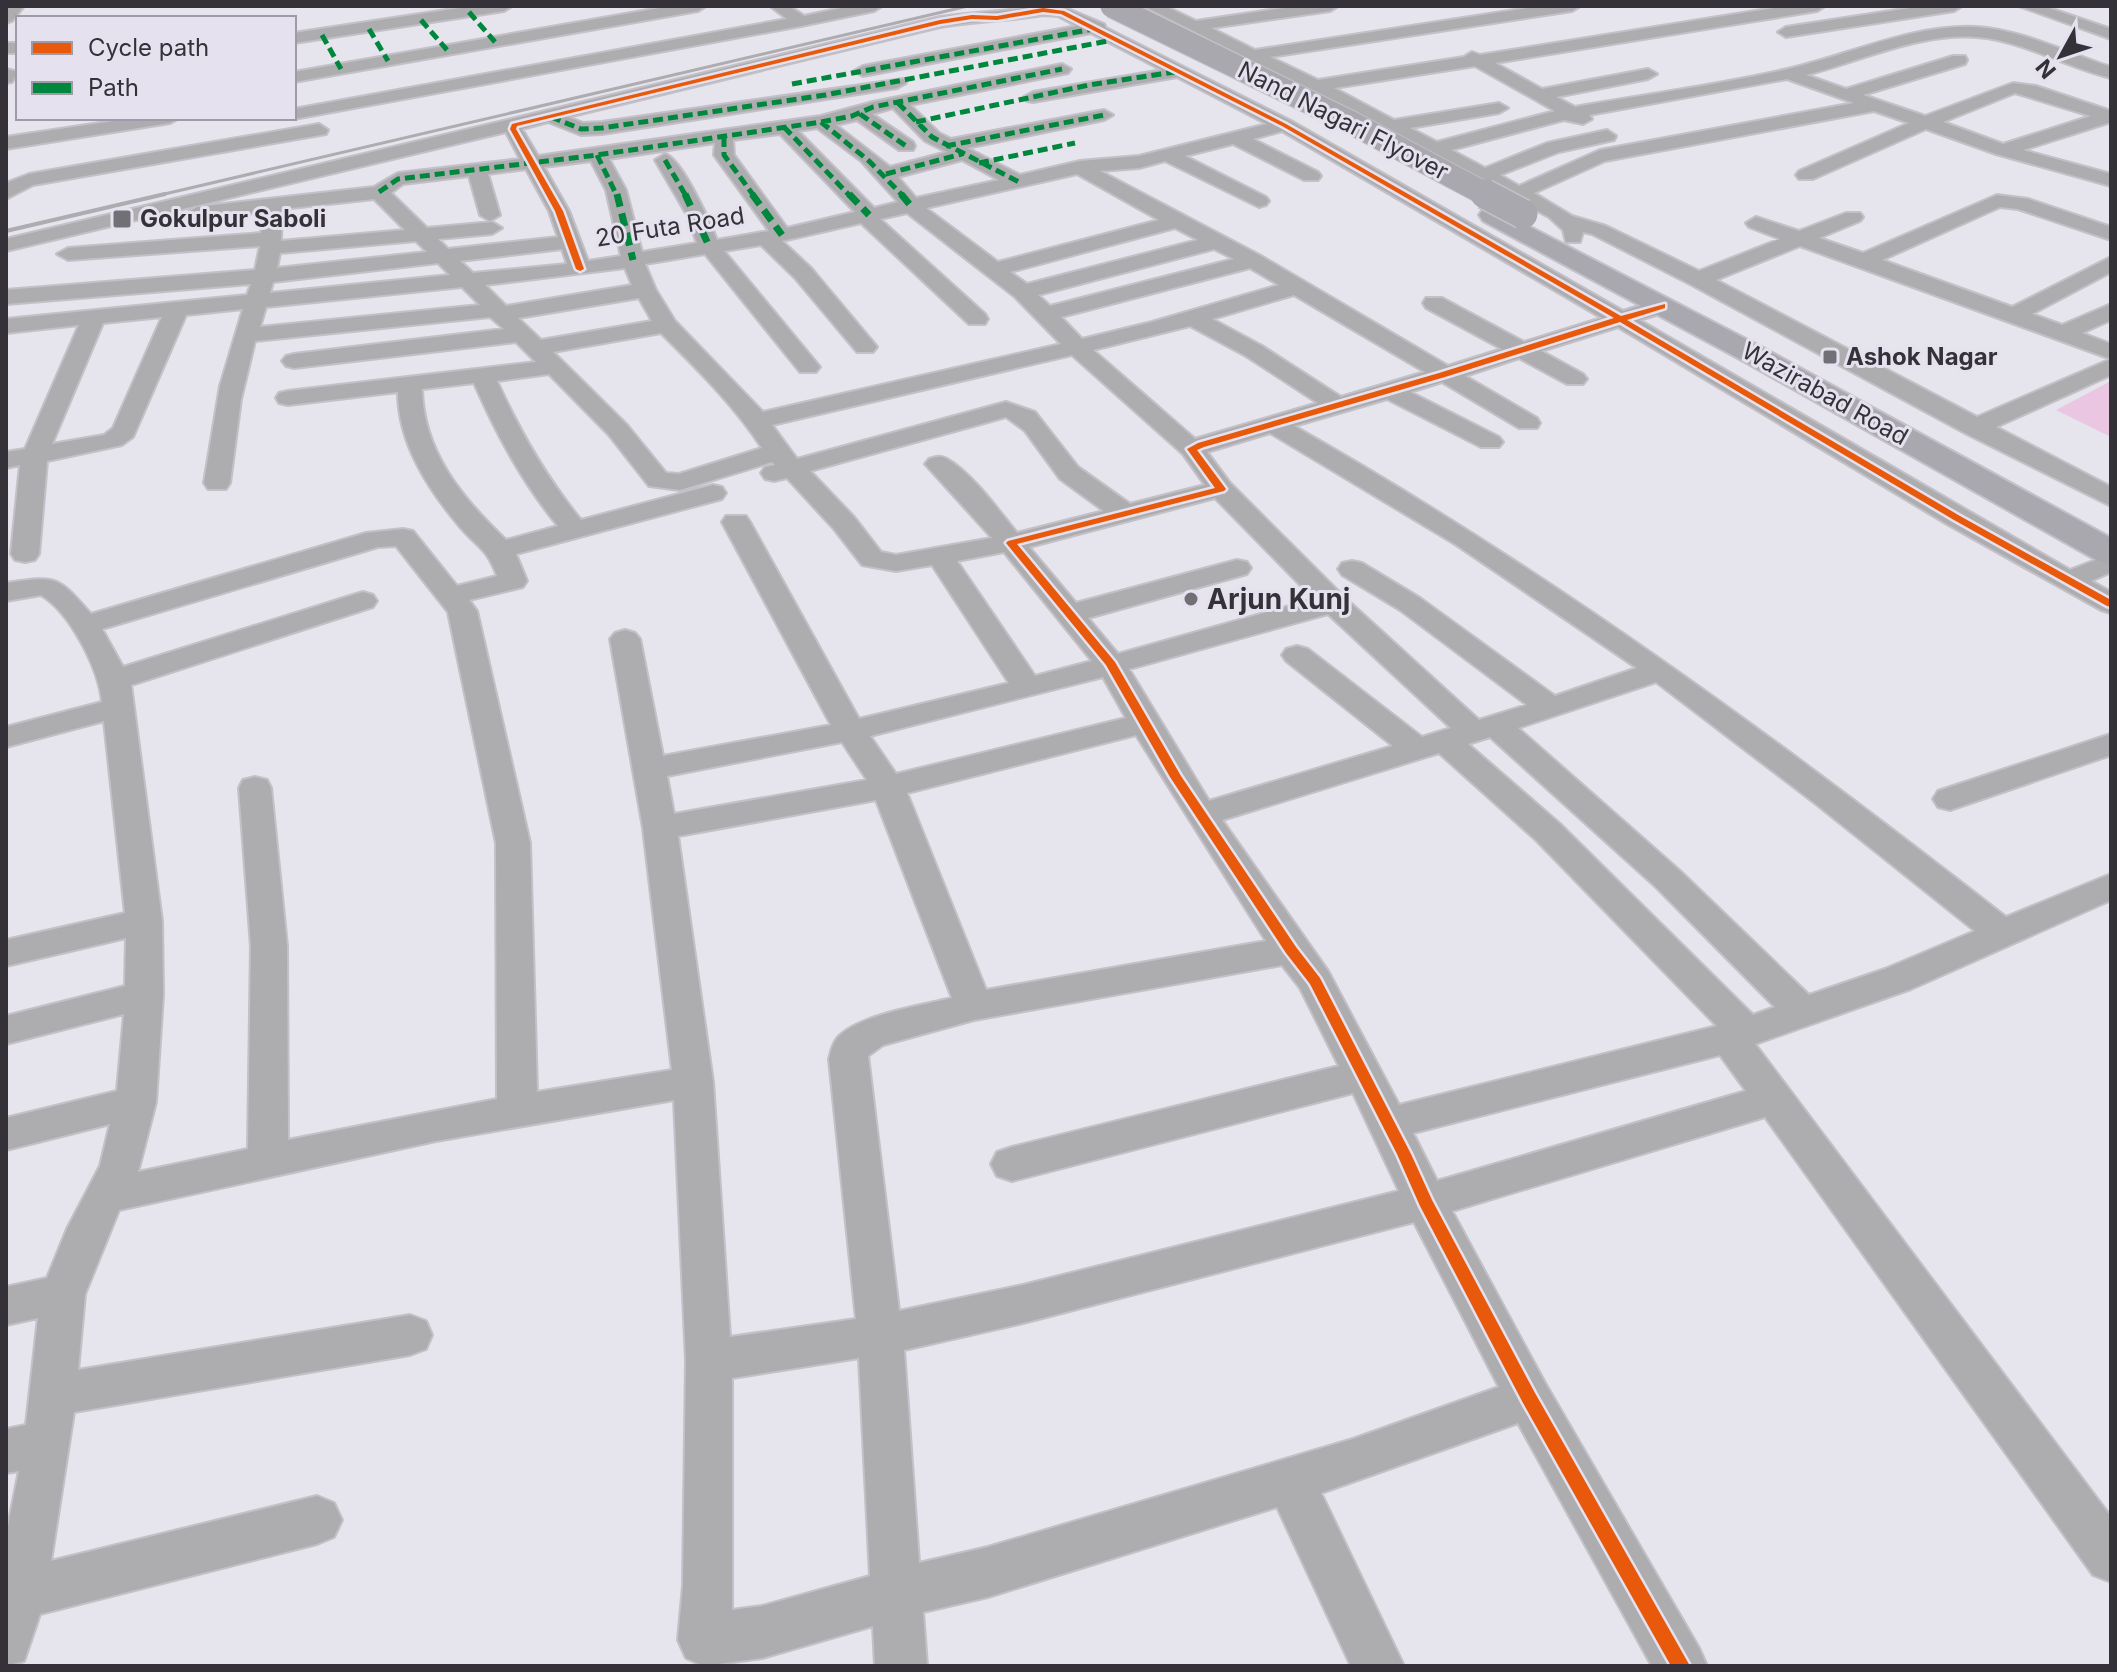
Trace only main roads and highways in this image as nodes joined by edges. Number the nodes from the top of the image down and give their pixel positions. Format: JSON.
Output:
{"nodes":[{"id":1,"x":1112,"y":6,"type":"edge"},
{"id":2,"x":1099,"y":25,"type":"edge"},
{"id":3,"x":1527,"y":215,"type":"junction"},
{"id":4,"x":1570,"y":230,"type":"joint"},
{"id":5,"x":1468,"y":231,"type":"road end"},
{"id":6,"x":2108,"y":515,"type":"edge"},
{"id":7,"x":2111,"y":553,"type":"edge"}],
"edges":[{"from":1,"to":3,"type":"highway","name":"Nand Nagari Flyover","bridge":true},
{"from":2,"to":3,"type":"highway","name":"Nand Nagari Flyover"},
{"from":3,"to":4,"type":"highway","name":"Nand Nagari Flyover"},
{"from":3,"to":5,"type":"highway"},
{"from":3,"to":7,"type":"highway","name":"Wazirabad Road"},
{"from":4,"to":6,"type":"highway","name":"Wazirabad Road"}]}
